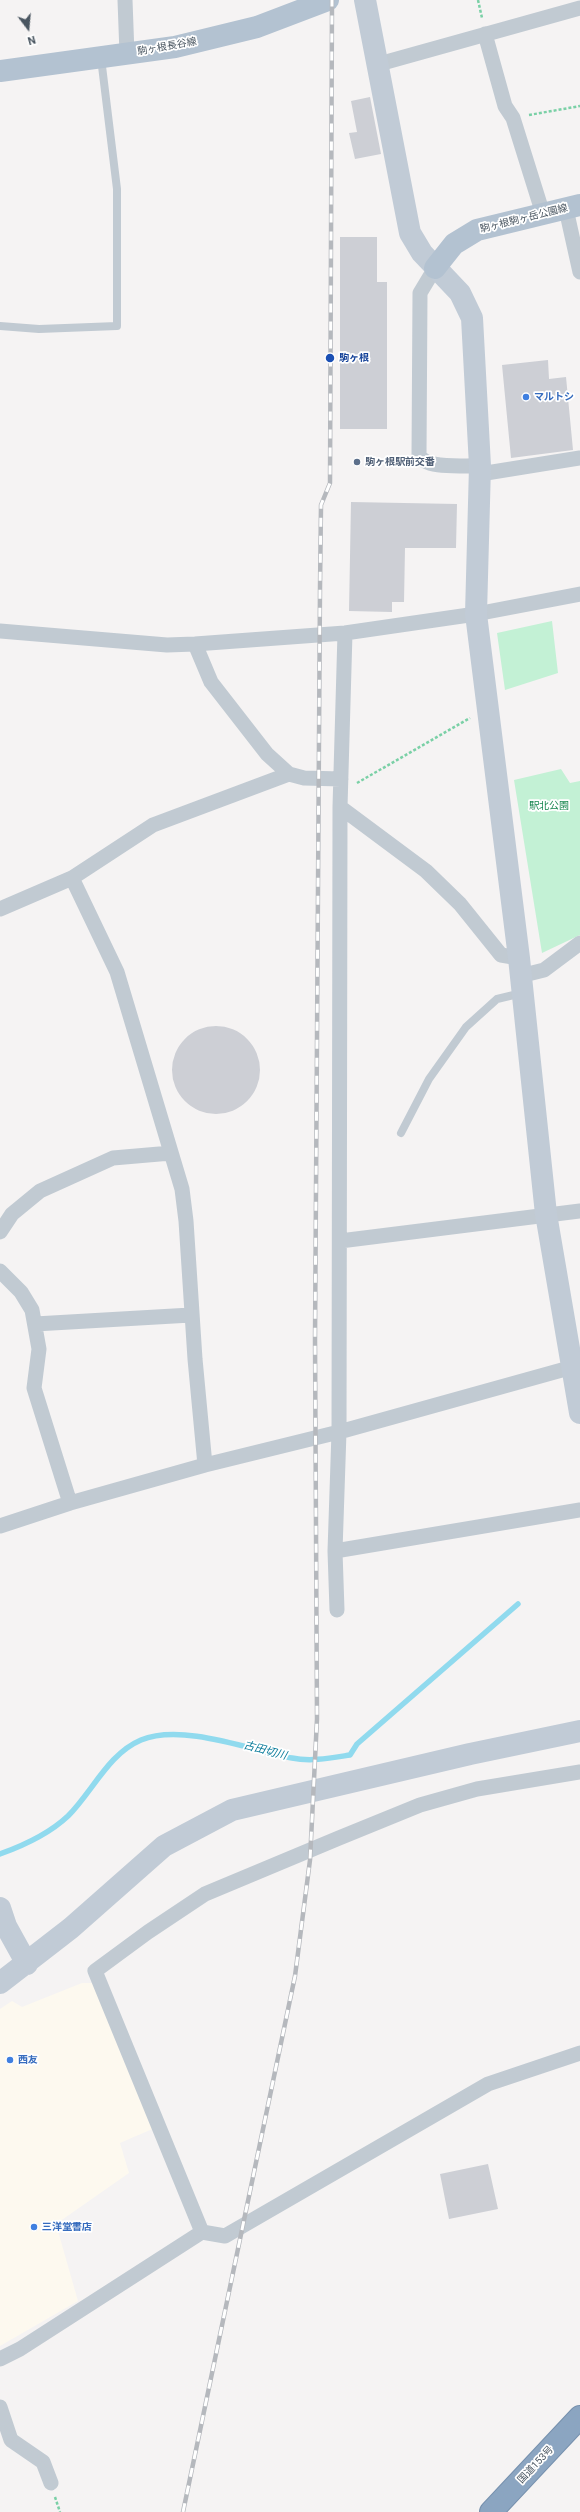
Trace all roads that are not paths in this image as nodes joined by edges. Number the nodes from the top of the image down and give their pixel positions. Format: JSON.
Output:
{"nodes":[{"id":1,"x":125,"y":0,"type":"edge"},
{"id":2,"x":328,"y":0,"type":"edge"},
{"id":3,"x":365,"y":0,"type":"edge"},
{"id":4,"x":579,"y":7,"type":"edge"},
{"id":5,"x":485,"y":34,"type":"junction"},
{"id":6,"x":127,"y":54,"type":"junction"},
{"id":7,"x":101,"y":58,"type":"junction"},
{"id":8,"x":378,"y":64,"type":"junction"},
{"id":9,"x":0,"y":71,"type":"edge"},
{"id":10,"x":573,"y":207,"type":"edge"},
{"id":11,"x":543,"y":214,"type":"junction"},
{"id":12,"x":435,"y":268,"type":"junction"},
{"id":13,"x":580,"y":272,"type":"edge"},
{"id":14,"x":0,"y":326,"type":"edge"},
{"id":15,"x":580,"y":458,"type":"edge"},
{"id":16,"x":480,"y":470,"type":"junction"},
{"id":17,"x":579,"y":597,"type":"edge"},
{"id":18,"x":476,"y":614,"type":"junction"},
{"id":19,"x":0,"y":631,"type":"edge"},
{"id":20,"x":345,"y":633,"type":"junction"},
{"id":21,"x":195,"y":644,"type":"junction"},
{"id":22,"x":289,"y":774,"type":"junction"},
{"id":23,"x":341,"y":793,"type":"junction"},
{"id":24,"x":72,"y":878,"type":"junction"},
{"id":25,"x":0,"y":909,"type":"edge"},
{"id":26,"x":580,"y":943,"type":"edge"},
{"id":27,"x":520,"y":976,"type":"junction"},
{"id":28,"x":401,"y":1133,"type":"dead end"},
{"id":29,"x":171,"y":1153,"type":"junction"},
{"id":30,"x":580,"y":1211,"type":"edge"},
{"id":31,"x":546,"y":1214,"type":"junction"},
{"id":32,"x":0,"y":1232,"type":"edge"},
{"id":33,"x":340,"y":1241,"type":"junction"},
{"id":34,"x":0,"y":1272,"type":"edge"},
{"id":35,"x":191,"y":1315,"type":"junction"},
{"id":36,"x":35,"y":1324,"type":"junction"},
{"id":37,"x":576,"y":1366,"type":"edge"},
{"id":38,"x":580,"y":1413,"type":"edge"},
{"id":39,"x":339,"y":1432,"type":"junction"},
{"id":40,"x":205,"y":1466,"type":"junction"},
{"id":41,"x":70,"y":1503,"type":"junction"},
{"id":42,"x":580,"y":1510,"type":"edge"},
{"id":43,"x":0,"y":1526,"type":"edge"},
{"id":44,"x":335,"y":1551,"type":"junction"},
{"id":45,"x":337,"y":1610,"type":"dead end"},
{"id":46,"x":580,"y":1731,"type":"edge"},
{"id":47,"x":580,"y":1772,"type":"edge"},
{"id":48,"x":0,"y":1908,"type":"edge"},
{"id":49,"x":26,"y":1964,"type":"junction"},
{"id":50,"x":0,"y":1983,"type":"edge"},
{"id":51,"x":580,"y":2053,"type":"edge"},
{"id":52,"x":202,"y":2232,"type":"junction"},
{"id":53,"x":0,"y":2359,"type":"edge"},
{"id":54,"x":0,"y":2407,"type":"edge"},
{"id":55,"x":580,"y":2417,"type":"edge"},
{"id":56,"x":51,"y":2483,"type":"dead end"},
{"id":57,"x":491,"y":2512,"type":"edge"}],
"edges":[{"from":1,"to":6,"type":"street"},
{"from":2,"to":6,"type":"main road","name":"駒ヶ根長谷線"},
{"from":3,"to":8,"type":"street"},
{"from":4,"to":5,"type":"street"},
{"from":5,"to":8,"type":"street"},
{"from":5,"to":11,"type":"street"},
{"from":6,"to":7,"type":"main road","name":"駒ヶ根長谷線"},
{"from":7,"to":9,"type":"main road","name":"駒ヶ根長谷線"},
{"from":7,"to":14,"type":"lane"},
{"from":8,"to":12,"type":"street"},
{"from":10,"to":11,"type":"main road","name":"駒ヶ根駒ヶ岳公園線"},
{"from":10,"to":13,"type":"street"},
{"from":11,"to":12,"type":"main road","name":"駒ヶ根駒ヶ岳公園線"},
{"from":12,"to":16,"type":"street"},
{"from":12,"to":16,"type":"street"},
{"from":15,"to":16,"type":"street"},
{"from":16,"to":18,"type":"street"},
{"from":17,"to":18,"type":"street"},
{"from":18,"to":20,"type":"street"},
{"from":18,"to":27,"type":"street"},
{"from":19,"to":21,"type":"street"},
{"from":20,"to":21,"type":"street"},
{"from":20,"to":23,"type":"street"},
{"from":21,"to":22,"type":"street"},
{"from":22,"to":23,"type":"street"},
{"from":22,"to":24,"type":"street"},
{"from":23,"to":27,"type":"street"},
{"from":23,"to":33,"type":"street"},
{"from":24,"to":25,"type":"street"},
{"from":24,"to":29,"type":"street"},
{"from":26,"to":27,"type":"street"},
{"from":27,"to":28,"type":"lane"},
{"from":27,"to":31,"type":"street"},
{"from":29,"to":32,"type":"street"},
{"from":29,"to":35,"type":"street"},
{"from":30,"to":31,"type":"street"},
{"from":31,"to":33,"type":"street"},
{"from":31,"to":37,"type":"street"},
{"from":33,"to":39,"type":"street"},
{"from":34,"to":36,"type":"street"},
{"from":35,"to":36,"type":"street"},
{"from":35,"to":40,"type":"street"},
{"from":36,"to":41,"type":"street"},
{"from":37,"to":38,"type":"street"},
{"from":37,"to":39,"type":"street"},
{"from":39,"to":40,"type":"street"},
{"from":39,"to":44,"type":"street"},
{"from":40,"to":41,"type":"street"},
{"from":41,"to":43,"type":"street"},
{"from":42,"to":44,"type":"street"},
{"from":44,"to":45,"type":"street"},
{"from":46,"to":49,"type":"street"},
{"from":47,"to":52,"type":"street"},
{"from":48,"to":49,"type":"street"},
{"from":49,"to":50,"type":"street"},
{"from":51,"to":52,"type":"street"},
{"from":52,"to":53,"type":"street"},
{"from":54,"to":56,"type":"street"},
{"from":55,"to":57,"type":"highway","name":"国道153号"}]}
